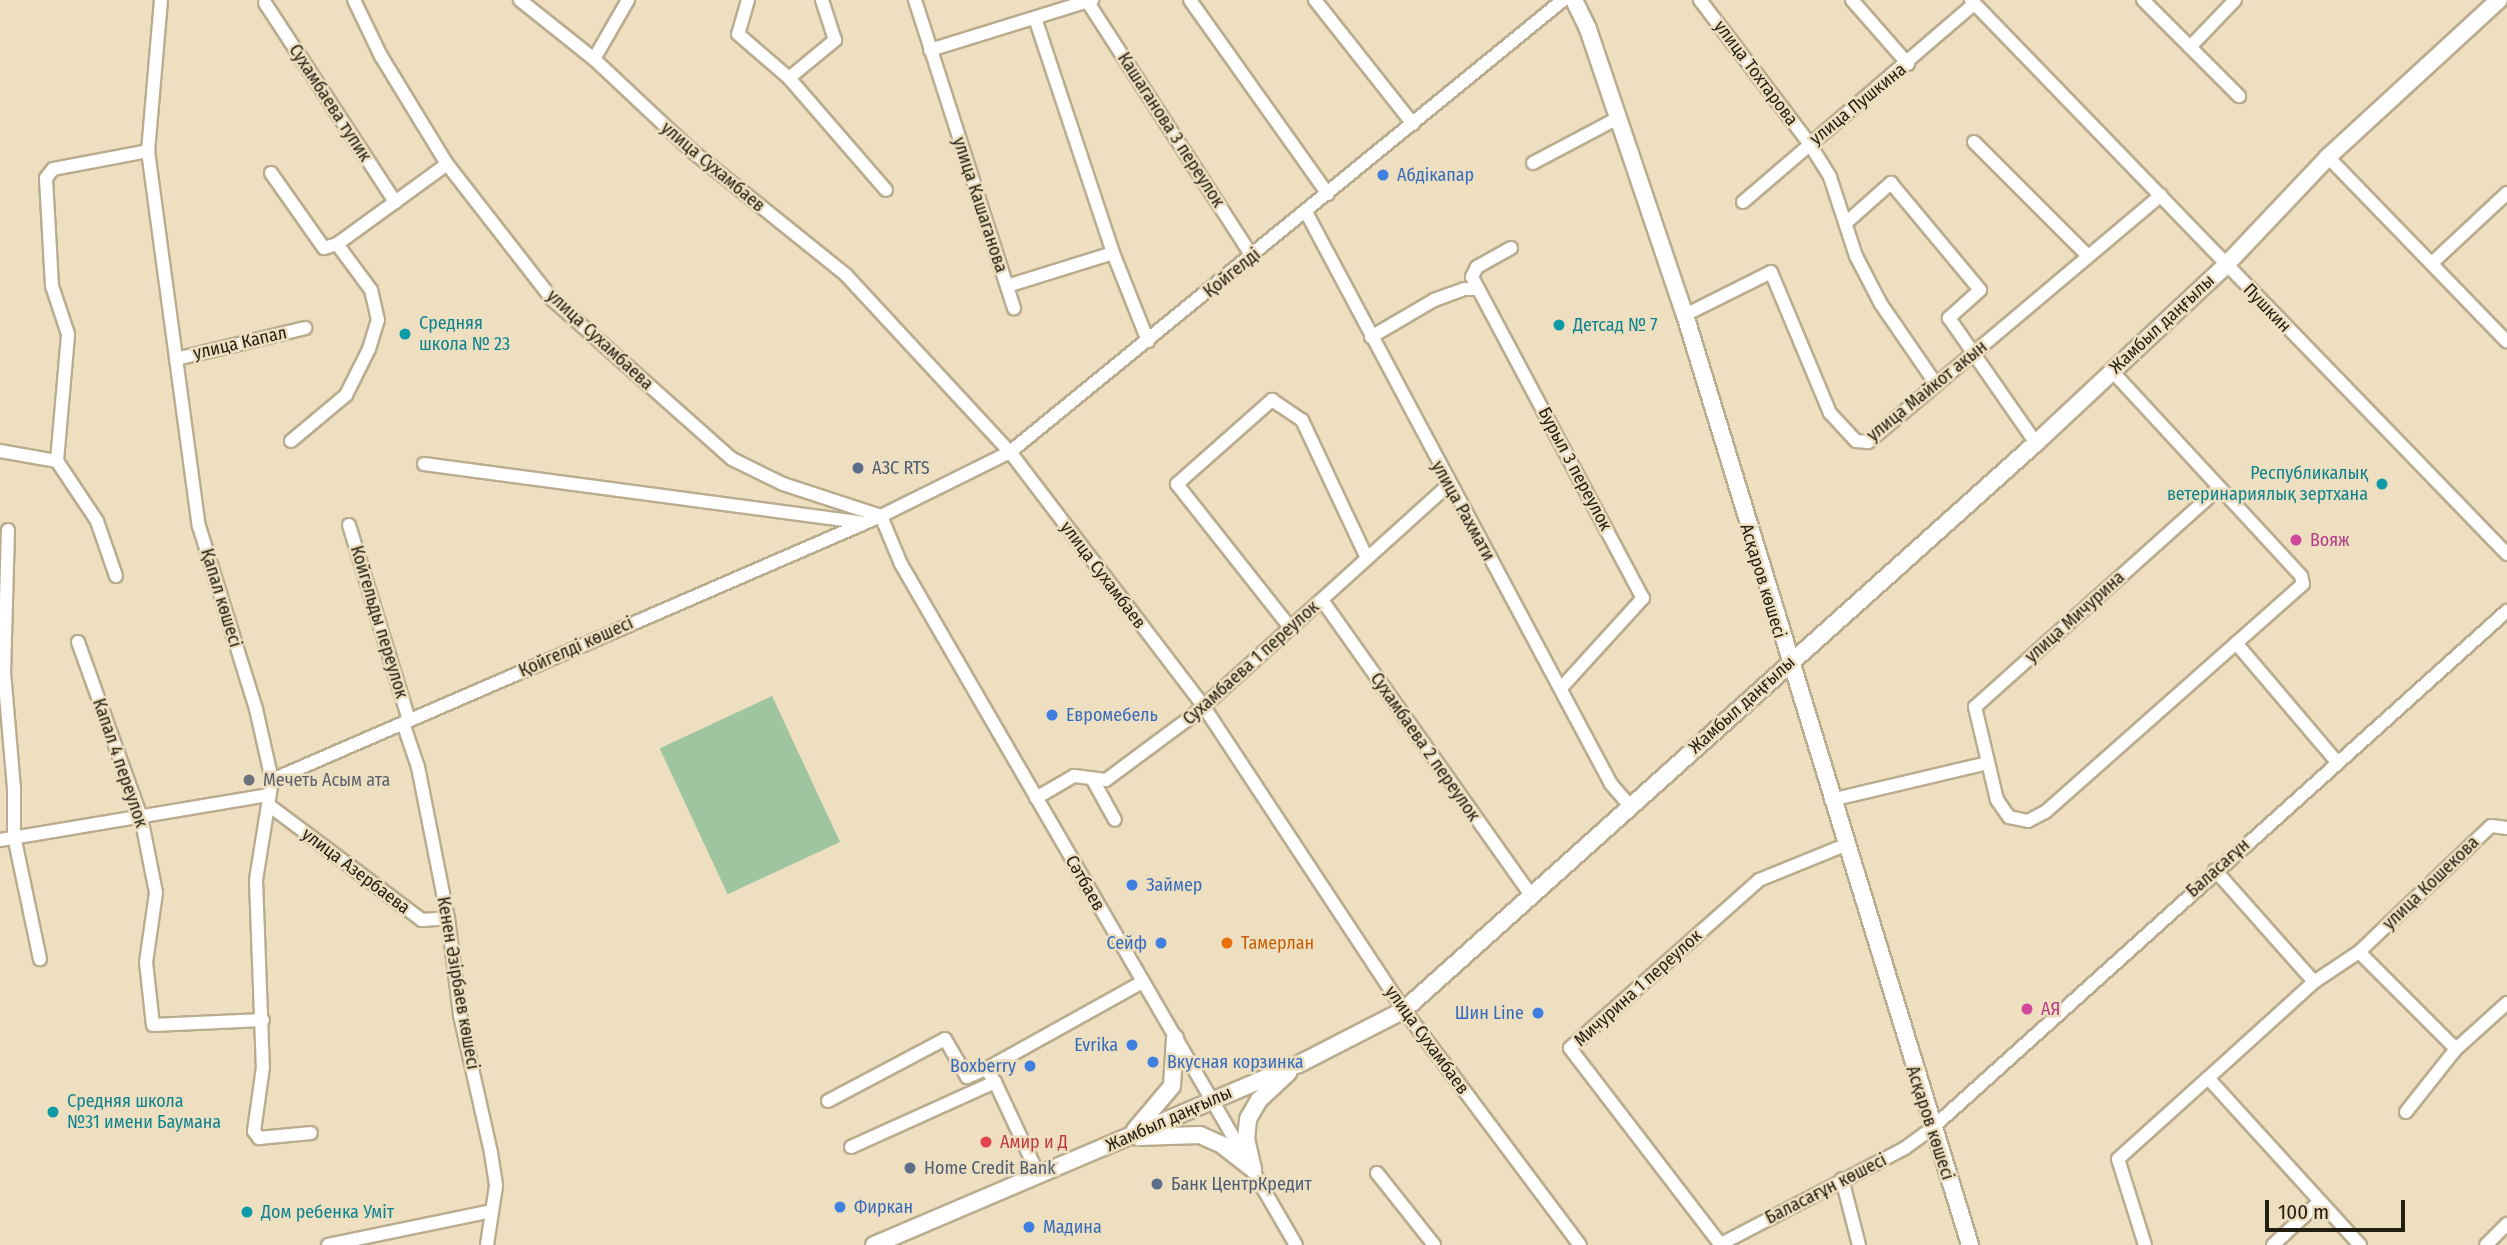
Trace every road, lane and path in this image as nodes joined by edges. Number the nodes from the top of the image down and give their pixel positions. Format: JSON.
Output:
{"nodes":[{"id":1,"x":162,"y":0,"type":"edge"},
{"id":2,"x":354,"y":0,"type":"edge"},
{"id":3,"x":520,"y":0,"type":"edge"},
{"id":4,"x":628,"y":0,"type":"edge"},
{"id":5,"x":748,"y":0,"type":"edge"},
{"id":6,"x":822,"y":0,"type":"edge"},
{"id":7,"x":915,"y":0,"type":"edge"},
{"id":8,"x":1190,"y":0,"type":"edge"},
{"id":9,"x":1315,"y":0,"type":"edge"},
{"id":10,"x":1563,"y":0,"type":"edge"},
{"id":11,"x":1573,"y":0,"type":"edge"},
{"id":12,"x":1700,"y":0,"type":"edge"},
{"id":13,"x":1852,"y":0,"type":"edge"},
{"id":14,"x":2143,"y":0,"type":"edge"},
{"id":15,"x":2235,"y":0,"type":"edge"},
{"id":16,"x":2503,"y":1,"type":"edge"},
{"id":17,"x":1091,"y":2,"type":"edge"},
{"id":18,"x":1972,"y":2,"type":"edge"},
{"id":19,"x":265,"y":3,"type":"dead end"},
{"id":20,"x":1036,"y":21,"type":"junction"},
{"id":21,"x":2189,"y":47,"type":"junction"},
{"id":22,"x":930,"y":50,"type":"junction"},
{"id":23,"x":594,"y":59,"type":"junction"},
{"id":24,"x":1908,"y":64,"type":"junction"},
{"id":25,"x":789,"y":78,"type":"junction"},
{"id":26,"x":2239,"y":96,"type":"dead end"},
{"id":27,"x":1618,"y":118,"type":"junction"},
{"id":28,"x":1413,"y":124,"type":"junction"},
{"id":29,"x":1974,"y":142,"type":"dead end"},
{"id":30,"x":1809,"y":143,"type":"junction"},
{"id":31,"x":148,"y":151,"type":"junction"},
{"id":32,"x":2328,"y":158,"type":"junction"},
{"id":33,"x":1532,"y":163,"type":"dead end"},
{"id":34,"x":447,"y":164,"type":"junction"},
{"id":35,"x":271,"y":173,"type":"dead end"},
{"id":36,"x":887,"y":190,"type":"dead end"},
{"id":37,"x":2507,"y":193,"type":"edge"},
{"id":38,"x":1328,"y":194,"type":"junction"},
{"id":39,"x":2161,"y":195,"type":"junction"},
{"id":40,"x":395,"y":202,"type":"junction"},
{"id":41,"x":1743,"y":202,"type":"dead end"},
{"id":42,"x":1306,"y":212,"type":"junction"},
{"id":43,"x":1847,"y":222,"type":"junction"},
{"id":44,"x":337,"y":244,"type":"junction"},
{"id":45,"x":1511,"y":248,"type":"dead end"},
{"id":46,"x":1113,"y":253,"type":"junction"},
{"id":47,"x":1252,"y":256,"type":"junction"},
{"id":48,"x":2088,"y":256,"type":"junction"},
{"id":49,"x":2432,"y":263,"type":"junction"},
{"id":50,"x":2225,"y":266,"type":"junction"},
{"id":51,"x":1007,"y":286,"type":"junction"},
{"id":52,"x":1478,"y":289,"type":"junction"},
{"id":53,"x":1014,"y":309,"type":"dead end"},
{"id":54,"x":1685,"y":315,"type":"junction"},
{"id":55,"x":305,"y":328,"type":"dead end"},
{"id":56,"x":1371,"y":337,"type":"junction"},
{"id":57,"x":1148,"y":341,"type":"junction"},
{"id":58,"x":2507,"y":342,"type":"edge"},
{"id":59,"x":1972,"y":356,"type":"junction"},
{"id":60,"x":176,"y":359,"type":"junction"},
{"id":61,"x":2112,"y":371,"type":"junction"},
{"id":62,"x":1936,"y":384,"type":"junction"},
{"id":63,"x":291,"y":442,"type":"dead end"},
{"id":64,"x":2036,"y":443,"type":"junction"},
{"id":65,"x":0,"y":451,"type":"edge"},
{"id":66,"x":1010,"y":452,"type":"junction"},
{"id":67,"x":57,"y":461,"type":"junction"},
{"id":68,"x":424,"y":464,"type":"dead end"},
{"id":69,"x":1448,"y":485,"type":"junction"},
{"id":70,"x":2220,"y":488,"type":"junction"},
{"id":71,"x":881,"y":516,"type":"junction"},
{"id":72,"x":860,"y":522,"type":"junction"},
{"id":73,"x":349,"y":524,"type":"dead end"},
{"id":74,"x":8,"y":530,"type":"dead end"},
{"id":75,"x":2507,"y":554,"type":"edge"},
{"id":76,"x":1366,"y":556,"type":"junction"},
{"id":77,"x":116,"y":576,"type":"dead end"},
{"id":78,"x":1322,"y":600,"type":"junction"},
{"id":79,"x":2507,"y":611,"type":"edge"},
{"id":80,"x":1289,"y":626,"type":"junction"},
{"id":81,"x":78,"y":642,"type":"dead end"},
{"id":82,"x":2236,"y":643,"type":"junction"},
{"id":83,"x":1788,"y":664,"type":"junction"},
{"id":84,"x":1561,"y":688,"type":"junction"},
{"id":85,"x":1203,"y":707,"type":"junction"},
{"id":86,"x":406,"y":722,"type":"junction"},
{"id":87,"x":2337,"y":762,"type":"junction"},
{"id":88,"x":1988,"y":763,"type":"junction"},
{"id":89,"x":272,"y":780,"type":"junction"},
{"id":90,"x":1094,"y":782,"type":"junction"},
{"id":91,"x":1036,"y":798,"type":"junction"},
{"id":92,"x":1831,"y":800,"type":"junction"},
{"id":93,"x":270,"y":801,"type":"junction"},
{"id":94,"x":1630,"y":806,"type":"junction"},
{"id":95,"x":141,"y":817,"type":"junction"},
{"id":96,"x":1115,"y":820,"type":"dead end"},
{"id":97,"x":2507,"y":828,"type":"edge"},
{"id":98,"x":13,"y":836,"type":"junction"},
{"id":99,"x":0,"y":840,"type":"edge"},
{"id":100,"x":1845,"y":845,"type":"junction"},
{"id":101,"x":2215,"y":870,"type":"junction"},
{"id":102,"x":1530,"y":894,"type":"junction"},
{"id":103,"x":448,"y":918,"type":"junction"},
{"id":104,"x":2359,"y":952,"type":"junction"},
{"id":105,"x":40,"y":959,"type":"dead end"},
{"id":106,"x":1142,"y":982,"type":"junction"},
{"id":107,"x":2314,"y":982,"type":"junction"},
{"id":108,"x":2507,"y":1003,"type":"edge"},
{"id":109,"x":1404,"y":1010,"type":"junction"},
{"id":110,"x":263,"y":1020,"type":"junction"},
{"id":111,"x":1175,"y":1038,"type":"junction"},
{"id":112,"x":2456,"y":1049,"type":"junction"},
{"id":113,"x":1299,"y":1063,"type":"junction"},
{"id":114,"x":986,"y":1069,"type":"junction"},
{"id":115,"x":2208,"y":1078,"type":"junction"},
{"id":116,"x":995,"y":1082,"type":"junction"},
{"id":117,"x":1212,"y":1100,"type":"junction"},
{"id":118,"x":828,"y":1101,"type":"dead end"},
{"id":119,"x":2406,"y":1112,"type":"dead end"},
{"id":120,"x":1931,"y":1129,"type":"junction"},
{"id":121,"x":311,"y":1133,"type":"dead end"},
{"id":122,"x":1127,"y":1138,"type":"junction"},
{"id":123,"x":851,"y":1147,"type":"dead end"},
{"id":124,"x":1253,"y":1169,"type":"junction"},
{"id":125,"x":1377,"y":1173,"type":"dead end"},
{"id":126,"x":1038,"y":1176,"type":"junction"},
{"id":127,"x":1842,"y":1179,"type":"junction"},
{"id":128,"x":2320,"y":1202,"type":"junction"},
{"id":129,"x":492,"y":1211,"type":"junction"},
{"id":130,"x":2507,"y":1224,"type":"edge"},
{"id":131,"x":2488,"y":1244,"type":"edge"},
{"id":132,"x":328,"y":1245,"type":"edge"},
{"id":133,"x":487,"y":1245,"type":"edge"},
{"id":134,"x":874,"y":1245,"type":"edge"},
{"id":135,"x":1296,"y":1245,"type":"edge"},
{"id":136,"x":1434,"y":1245,"type":"edge"},
{"id":137,"x":1580,"y":1245,"type":"edge"},
{"id":138,"x":1720,"y":1245,"type":"edge"},
{"id":139,"x":1859,"y":1245,"type":"edge"},
{"id":140,"x":1970,"y":1245,"type":"edge"},
{"id":141,"x":2146,"y":1245,"type":"edge"},
{"id":142,"x":2273,"y":1245,"type":"edge"},
{"id":143,"x":2360,"y":1245,"type":"edge"}],
"edges":[{"from":1,"to":31,"type":"street","name":"Қапал көшесі"},
{"from":2,"to":34,"type":"street","name":"улица Сухамбаева"},
{"from":3,"to":23,"type":"street","name":"улица Сухамбаев"},
{"from":4,"to":23,"type":"street"},
{"from":5,"to":25,"type":"street"},
{"from":6,"to":25,"type":"street"},
{"from":7,"to":22,"type":"street","name":"улица Кашаганова"},
{"from":8,"to":38,"type":"street"},
{"from":9,"to":28,"type":"street"},
{"from":10,"to":28,"type":"street","name":"Қойгелді"},
{"from":11,"to":27,"type":"main road","name":"Асқаров көшесі"},
{"from":12,"to":30,"type":"street","name":"улица Тохтарова"},
{"from":13,"to":24,"type":"street"},
{"from":14,"to":21,"type":"street"},
{"from":15,"to":21,"type":"street"},
{"from":16,"to":32,"type":"main road","name":"Жамбыл даңғылы"},
{"from":17,"to":20,"type":"street","name":"Кашаганова 3 переулок"},
{"from":17,"to":47,"type":"street","name":"Кашаганова 3 переулок"},
{"from":18,"to":24,"type":"street","name":"улица Пушкина"},
{"from":18,"to":39,"type":"street","name":"Пушкин"},
{"from":19,"to":40,"type":"street","name":"Сухамбаева тупик"},
{"from":20,"to":22,"type":"street","name":"Кашаганова 3 переулок"},
{"from":20,"to":46,"type":"street"},
{"from":21,"to":26,"type":"street"},
{"from":22,"to":51,"type":"street","name":"улица Кашаганова"},
{"from":23,"to":66,"type":"street","name":"улица Сухамбаев"},
{"from":24,"to":30,"type":"street","name":"улица Пушкина"},
{"from":25,"to":36,"type":"street"},
{"from":27,"to":33,"type":"street"},
{"from":27,"to":54,"type":"main road","name":"Асқаров көшесі"},
{"from":28,"to":38,"type":"street","name":"Қойгелді"},
{"from":29,"to":48,"type":"street"},
{"from":30,"to":41,"type":"street","name":"улица Пушкина"},
{"from":30,"to":43,"type":"street","name":"улица Тохтарова"},
{"from":31,"to":60,"type":"street","name":"Қапал көшесі"},
{"from":31,"to":67,"type":"street"},
{"from":32,"to":49,"type":"street"},
{"from":32,"to":50,"type":"main road","name":"Жамбыл даңғылы"},
{"from":34,"to":40,"type":"street"},
{"from":34,"to":71,"type":"street","name":"улица Сухамбаева"},
{"from":35,"to":44,"type":"street"},
{"from":37,"to":49,"type":"street"},
{"from":38,"to":42,"type":"street","name":"Қойгелді"},
{"from":39,"to":48,"type":"street","name":"улица Майкот акын"},
{"from":39,"to":50,"type":"street","name":"Пушкин"},
{"from":40,"to":44,"type":"street"},
{"from":42,"to":47,"type":"street","name":"Қойгелді"},
{"from":42,"to":56,"type":"street","name":"улица Рахмати"},
{"from":43,"to":59,"type":"street"},
{"from":43,"to":62,"type":"street","name":"улица Тохтарова"},
{"from":44,"to":63,"type":"street"},
{"from":45,"to":52,"type":"street"},
{"from":46,"to":51,"type":"street"},
{"from":46,"to":57,"type":"street"},
{"from":47,"to":57,"type":"street","name":"Қойгелді"},
{"from":48,"to":59,"type":"street","name":"улица Майкот акын"},
{"from":49,"to":58,"type":"street"},
{"from":50,"to":61,"type":"main road","name":"Жамбыл даңғылы"},
{"from":50,"to":75,"type":"street","name":"Пушкин"},
{"from":51,"to":53,"type":"street","name":"улица Кашаганова"},
{"from":52,"to":56,"type":"street"},
{"from":52,"to":84,"type":"street","name":"Бурыл 3 переулок"},
{"from":54,"to":62,"type":"street","name":"улица Майкот акын"},
{"from":54,"to":83,"type":"main road","name":"Асқаров көшесі"},
{"from":55,"to":60,"type":"street","name":"улица Капал"},
{"from":56,"to":69,"type":"street","name":"улица Рахмати"},
{"from":57,"to":66,"type":"street","name":"Қойгелді"},
{"from":59,"to":62,"type":"street","name":"улица Майкот акын"},
{"from":59,"to":64,"type":"street"},
{"from":60,"to":89,"type":"street","name":"Қапал көшесі"},
{"from":61,"to":64,"type":"main road","name":"Жамбыл даңғылы"},
{"from":61,"to":70,"type":"street","name":"улица Мичурина"},
{"from":64,"to":83,"type":"main road","name":"Жамбыл даңғылы"},
{"from":65,"to":67,"type":"street"},
{"from":66,"to":71,"type":"street","name":"Қойгелді"},
{"from":66,"to":85,"type":"street","name":"улица Сухамбаев"},
{"from":67,"to":77,"type":"street"},
{"from":68,"to":72,"type":"street"},
{"from":69,"to":76,"type":"street","name":"Сухамбаева 1 переулок"},
{"from":69,"to":84,"type":"street","name":"улица Рахмати"},
{"from":70,"to":82,"type":"street","name":"улица Мичурина"},
{"from":70,"to":88,"type":"street","name":"улица Мичурина"},
{"from":71,"to":72,"type":"street","name":"Қойгелді көшесі"},
{"from":71,"to":91,"type":"street","name":"Сәтбаев"},
{"from":72,"to":86,"type":"street","name":"Қойгелді көшесі"},
{"from":73,"to":86,"type":"street","name":"Койгельды переулок"},
{"from":74,"to":98,"type":"street"},
{"from":76,"to":78,"type":"street","name":"Сухамбаева 1 переулок"},
{"from":76,"to":80,"type":"street"},
{"from":78,"to":80,"type":"street","name":"Сухамбаева 1 переулок"},
{"from":78,"to":102,"type":"street","name":"Сухамбаева 2 переулок"},
{"from":79,"to":87,"type":"street","name":"Баласағұн"},
{"from":80,"to":85,"type":"street","name":"Сухамбаева 1 переулок"},
{"from":81,"to":95,"type":"street","name":"Капал 4 переулок"},
{"from":82,"to":87,"type":"street"},
{"from":82,"to":88,"type":"street","name":"улица Мичурина"},
{"from":83,"to":92,"type":"main road","name":"Асқаров көшесі"},
{"from":83,"to":94,"type":"main road","name":"Жамбыл даңғылы"},
{"from":84,"to":94,"type":"street","name":"улица Рахмати"},
{"from":85,"to":90,"type":"street","name":"Сухамбаева 1 переулок"},
{"from":85,"to":109,"type":"street","name":"улица Сухамбаев"},
{"from":86,"to":89,"type":"street","name":"Қойгелді көшесі"},
{"from":86,"to":103,"type":"street","name":"Кенен Әзірбаев көшесі"},
{"from":87,"to":101,"type":"street","name":"Баласағұн"},
{"from":88,"to":92,"type":"street"},
{"from":89,"to":93,"type":"street","name":"Қапал көшесі"},
{"from":90,"to":91,"type":"street","name":"Сухамбаева 1 переулок"},
{"from":90,"to":96,"type":"street"},
{"from":91,"to":106,"type":"street","name":"Сәтбаев"},
{"from":92,"to":100,"type":"main road","name":"Асқаров көшесі"},
{"from":93,"to":95,"type":"street"},
{"from":93,"to":103,"type":"street","name":"улица Азербаева"},
{"from":93,"to":110,"type":"street","name":"Қапал көшесі"},
{"from":94,"to":102,"type":"main road","name":"Жамбыл даңғылы"},
{"from":95,"to":98,"type":"street"},
{"from":95,"to":110,"type":"street","name":"Капал 4 переулок"},
{"from":97,"to":104,"type":"street","name":"улица Кошекова"},
{"from":98,"to":99,"type":"street"},
{"from":98,"to":105,"type":"street"},
{"from":100,"to":120,"type":"main road","name":"Асқаров көшесі"},
{"from":100,"to":138,"type":"street","name":"Мичурина 1 переулок"},
{"from":101,"to":107,"type":"street"},
{"from":101,"to":120,"type":"street","name":"Баласағұн"},
{"from":102,"to":109,"type":"main road","name":"Жамбыл даңғылы"},
{"from":103,"to":129,"type":"street","name":"Кенен Әзірбаев көшесі"},
{"from":104,"to":107,"type":"street","name":"улица Кошекова"},
{"from":104,"to":112,"type":"street"},
{"from":106,"to":111,"type":"street","name":"Сәтбаев"},
{"from":106,"to":114,"type":"street"},
{"from":107,"to":115,"type":"street","name":"улица Кошекова"},
{"from":108,"to":112,"type":"street"},
{"from":109,"to":113,"type":"main road","name":"Жамбыл даңғылы"},
{"from":109,"to":137,"type":"street","name":"улица Сухамбаев"},
{"from":110,"to":121,"type":"street","name":"Қапал көшесі"},
{"from":111,"to":117,"type":"street","name":"Сәтбаев"},
{"from":111,"to":122,"type":"main road"},
{"from":112,"to":119,"type":"street"},
{"from":113,"to":117,"type":"main road","name":"Жамбыл даңғылы"},
{"from":113,"to":124,"type":"main road"},
{"from":114,"to":116,"type":"street"},
{"from":114,"to":118,"type":"street"},
{"from":115,"to":128,"type":"street"},
{"from":115,"to":141,"type":"street","name":"улица Кошекова"},
{"from":116,"to":123,"type":"street"},
{"from":116,"to":126,"type":"street"},
{"from":117,"to":122,"type":"main road","name":"Жамбыл даңғылы"},
{"from":117,"to":124,"type":"street","name":"Сәтбаев"},
{"from":120,"to":127,"type":"street","name":"Баласағұн көшесі"},
{"from":120,"to":140,"type":"main road","name":"Асқаров көшесі"},
{"from":122,"to":124,"type":"main road"},
{"from":122,"to":126,"type":"main road","name":"Жамбыл даңғылы"},
{"from":124,"to":135,"type":"street","name":"Сәтбаев"},
{"from":125,"to":136,"type":"street"},
{"from":126,"to":134,"type":"main road","name":"Жамбыл даңғылы"},
{"from":127,"to":138,"type":"street","name":"Баласағұн көшесі"},
{"from":127,"to":139,"type":"street"},
{"from":128,"to":142,"type":"street"},
{"from":128,"to":143,"type":"street"},
{"from":129,"to":132,"type":"street"},
{"from":129,"to":133,"type":"street","name":"Кенен Әзірбаев көшесі"},
{"from":130,"to":131,"type":"street"}]}
